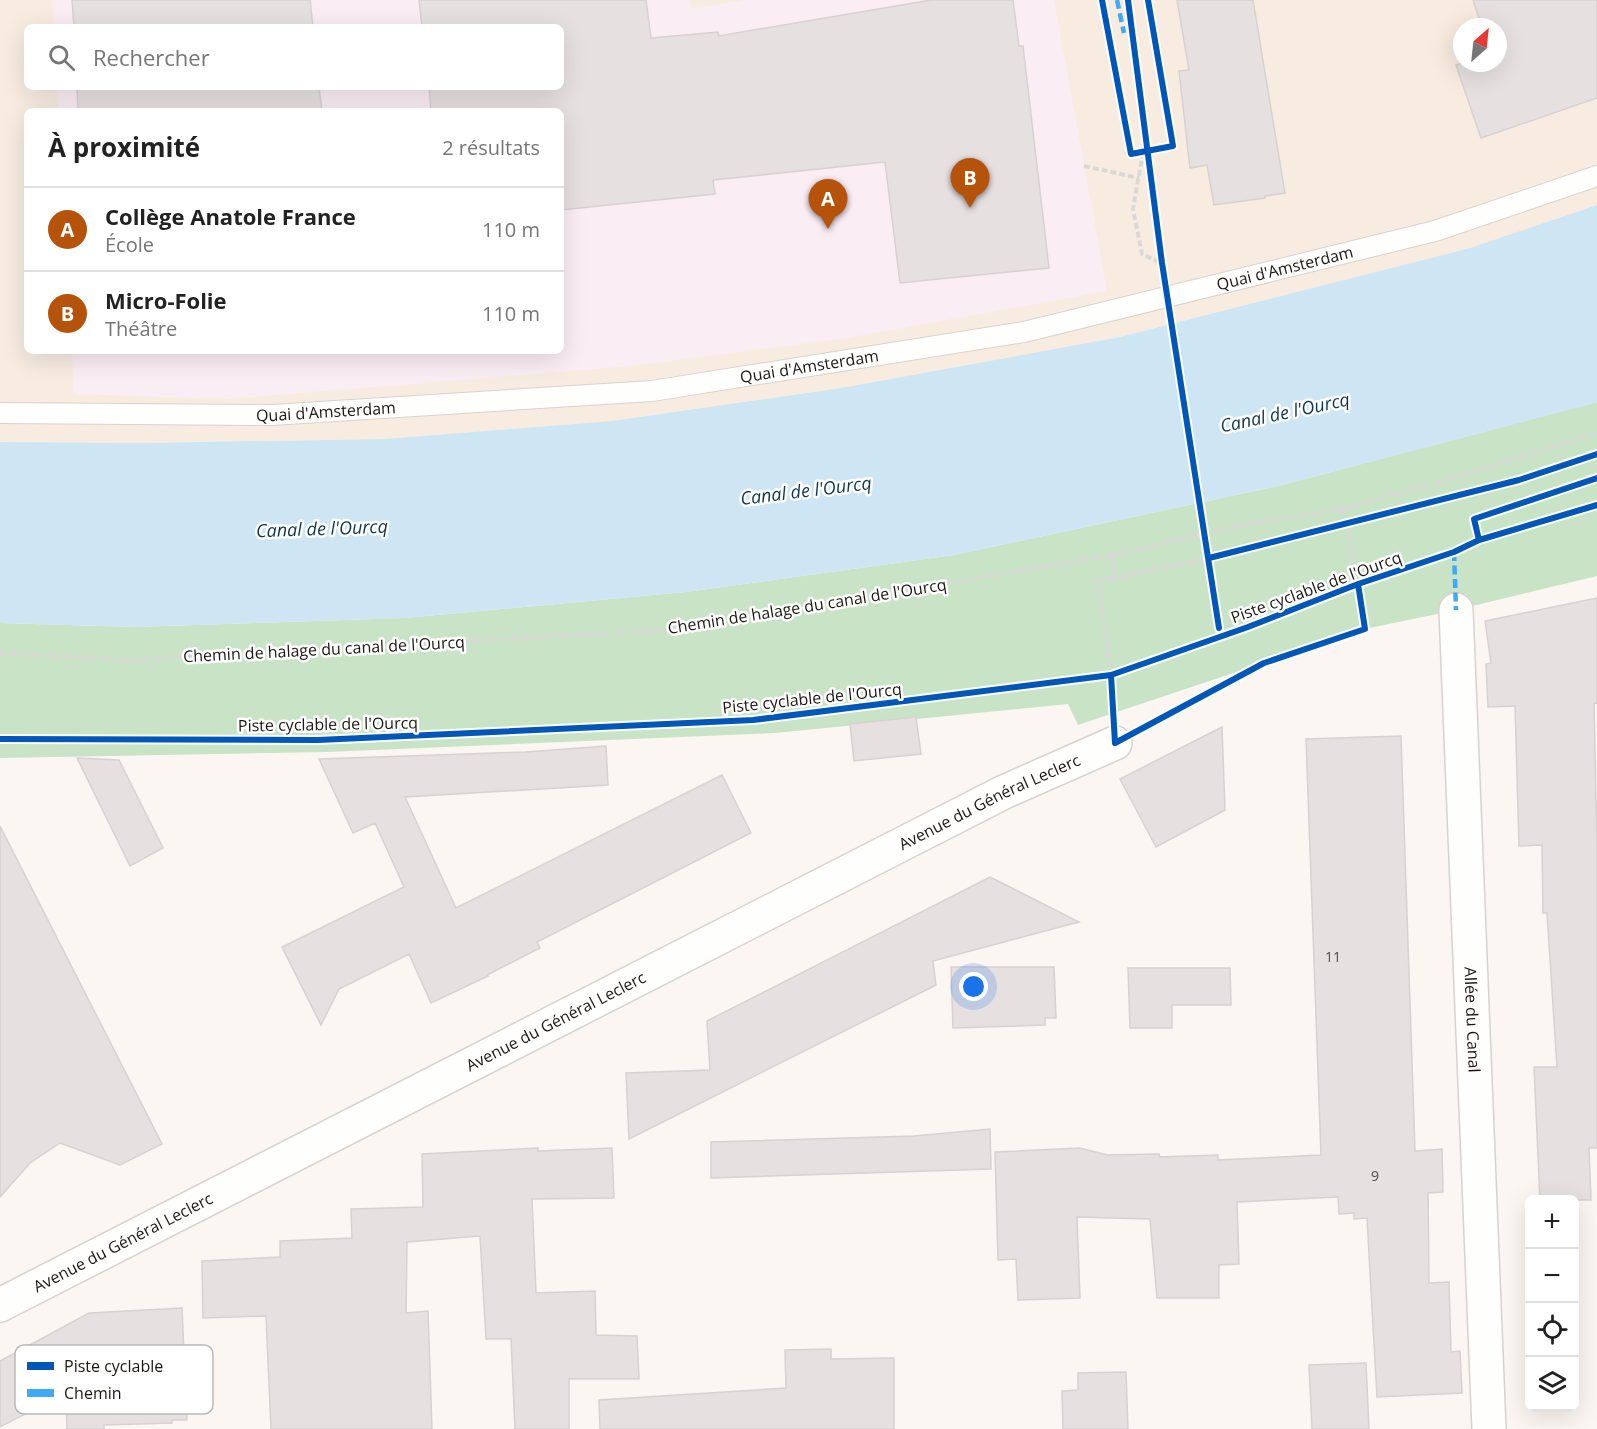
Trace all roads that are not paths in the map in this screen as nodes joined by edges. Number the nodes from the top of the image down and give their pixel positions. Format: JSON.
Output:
{"nodes":[{"id":1,"x":1597,"y":176,"type":"edge"},
{"id":2,"x":0,"y":413,"type":"edge"},
{"id":3,"x":1456,"y":610,"type":"dead end"},
{"id":4,"x":1115,"y":743,"type":"road end"},
{"id":5,"x":0,"y":1305,"type":"edge"},
{"id":6,"x":1489,"y":1429,"type":"edge"}],
"edges":[{"from":1,"to":2,"type":"lane","name":"Quai d'Amsterdam"},
{"from":3,"to":6,"type":"street","name":"Allée du Canal"},
{"from":4,"to":5,"type":"street","name":"Avenue du Général Leclerc"}]}
